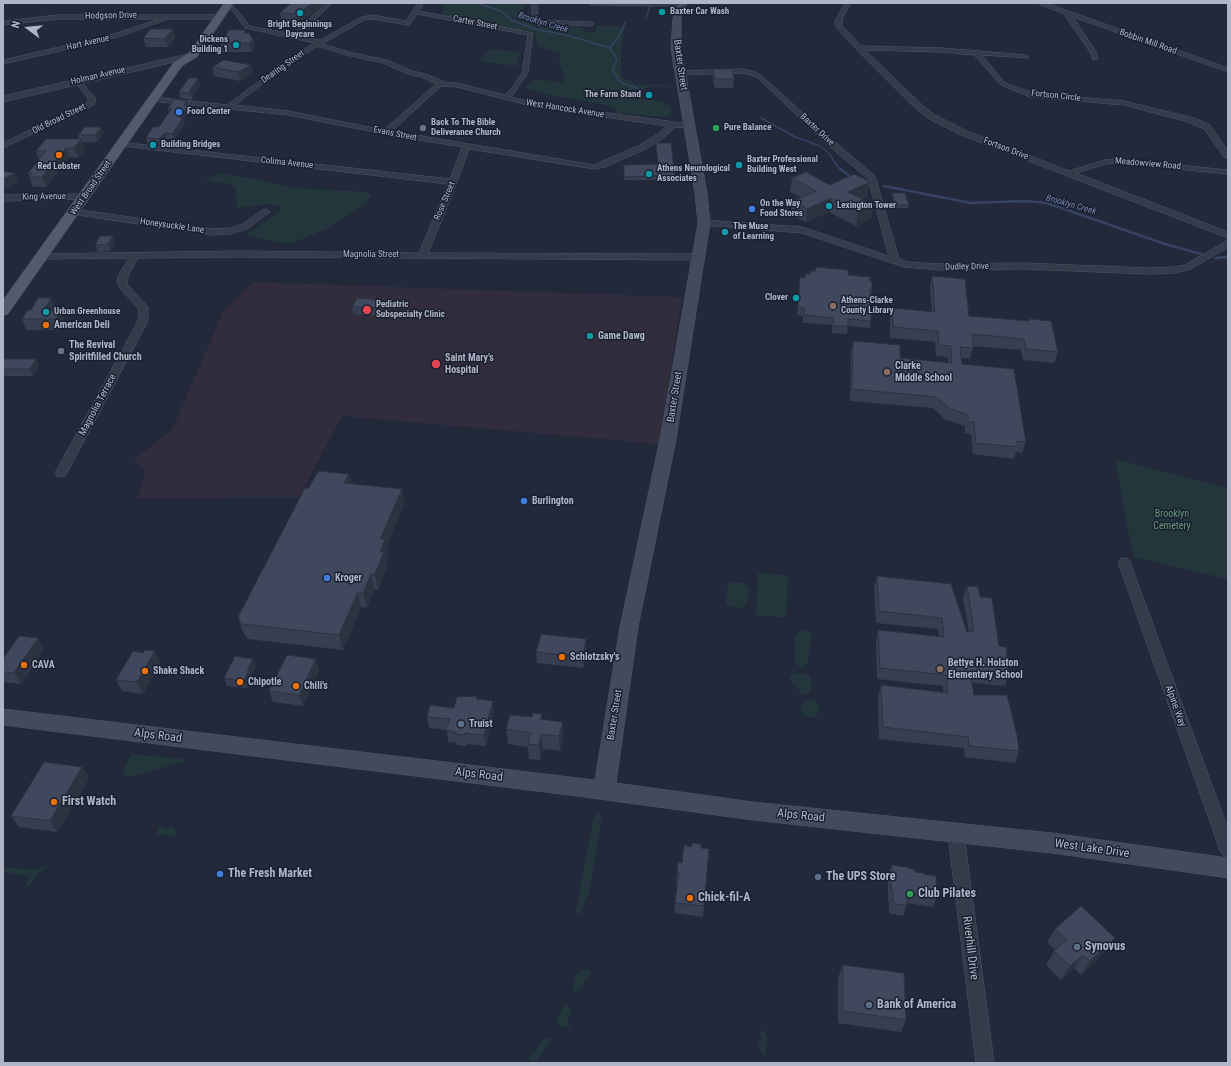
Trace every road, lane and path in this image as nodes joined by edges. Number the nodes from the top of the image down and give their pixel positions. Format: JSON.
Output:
{"nodes":[{"id":1,"x":228,"y":3,"type":"edge"},
{"id":2,"x":329,"y":3,"type":"edge"},
{"id":3,"x":421,"y":3,"type":"edge"},
{"id":4,"x":535,"y":3,"type":"edge"},
{"id":5,"x":591,"y":3,"type":"edge"},
{"id":6,"x":683,"y":3,"type":"edge"},
{"id":7,"x":848,"y":3,"type":"edge"},
{"id":8,"x":1040,"y":3,"type":"edge"},
{"id":9,"x":212,"y":8,"type":"dead end"},
{"id":10,"x":416,"y":12,"type":"junction"},
{"id":11,"x":1067,"y":13,"type":"junction"},
{"id":12,"x":132,"y":16,"type":"junction"},
{"id":13,"x":172,"y":16,"type":"junction"},
{"id":14,"x":206,"y":16,"type":"junction"},
{"id":15,"x":220,"y":17,"type":"junction"},
{"id":16,"x":3,"y":23,"type":"edge"},
{"id":17,"x":141,"y":28,"type":"junction"},
{"id":18,"x":198,"y":28,"type":"dead end"},
{"id":19,"x":295,"y":36,"type":"junction"},
{"id":20,"x":319,"y":43,"type":"junction"},
{"id":21,"x":184,"y":48,"type":"dead end"},
{"id":22,"x":858,"y":48,"type":"junction"},
{"id":23,"x":976,"y":53,"type":"junction"},
{"id":24,"x":1026,"y":57,"type":"dead end"},
{"id":25,"x":1094,"y":59,"type":"dead end"},
{"id":26,"x":178,"y":61,"type":"junction"},
{"id":27,"x":3,"y":62,"type":"edge"},
{"id":28,"x":1228,"y":70,"type":"edge"},
{"id":29,"x":680,"y":73,"type":"junction"},
{"id":30,"x":77,"y":82,"type":"junction"},
{"id":31,"x":443,"y":84,"type":"junction"},
{"id":32,"x":506,"y":98,"type":"junction"},
{"id":33,"x":3,"y":99,"type":"edge"},
{"id":34,"x":154,"y":99,"type":"junction"},
{"id":35,"x":230,"y":106,"type":"junction"},
{"id":36,"x":673,"y":125,"type":"junction"},
{"id":37,"x":689,"y":126,"type":"junction"},
{"id":38,"x":386,"y":132,"type":"junction"},
{"id":39,"x":122,"y":144,"type":"junction"},
{"id":40,"x":3,"y":146,"type":"edge"},
{"id":41,"x":466,"y":146,"type":"junction"},
{"id":42,"x":1228,"y":156,"type":"edge"},
{"id":43,"x":1228,"y":172,"type":"edge"},
{"id":44,"x":1069,"y":173,"type":"junction"},
{"id":45,"x":453,"y":182,"type":"junction"},
{"id":46,"x":85,"y":197,"type":"junction"},
{"id":47,"x":3,"y":198,"type":"edge"},
{"id":48,"x":74,"y":212,"type":"junction"},
{"id":49,"x":266,"y":212,"type":"dead end"},
{"id":50,"x":704,"y":223,"type":"junction"},
{"id":51,"x":1228,"y":235,"type":"edge"},
{"id":52,"x":1228,"y":243,"type":"edge"},
{"id":53,"x":43,"y":256,"type":"junction"},
{"id":54,"x":135,"y":256,"type":"junction"},
{"id":55,"x":422,"y":256,"type":"junction"},
{"id":56,"x":700,"y":257,"type":"junction"},
{"id":57,"x":895,"y":262,"type":"junction"},
{"id":58,"x":3,"y":312,"type":"edge"},
{"id":59,"x":62,"y":473,"type":"dead end"},
{"id":60,"x":1124,"y":562,"type":"dead end"},
{"id":61,"x":3,"y":717,"type":"edge"},
{"id":62,"x":604,"y":790,"type":"junction"},
{"id":63,"x":956,"y":834,"type":"junction"},
{"id":64,"x":1228,"y":850,"type":"edge"},
{"id":65,"x":1228,"y":868,"type":"edge"},
{"id":66,"x":988,"y":1062,"type":"edge"}],
"edges":[{"from":1,"to":15,"type":"main road","name":"West Broad Street"},
{"from":1,"to":19,"type":"street"},
{"from":2,"to":19,"type":"street"},
{"from":3,"to":10,"type":"street"},
{"from":4,"to":5,"type":"street"},
{"from":5,"to":6,"type":"street"},
{"from":6,"to":29,"type":"main road","name":"Baxter Street"},
{"from":7,"to":22,"type":"street","name":"Fortson Drive"},
{"from":8,"to":11,"type":"street","name":"Bobbin Mill Road"},
{"from":9,"to":14,"type":"main road"},
{"from":10,"to":20,"type":"street","name":"Dearing Street"},
{"from":10,"to":32,"type":"street","name":"Carter Street"},
{"from":11,"to":25,"type":"street"},
{"from":11,"to":28,"type":"street","name":"Bobbin Mill Road"},
{"from":12,"to":13,"type":"street","name":"Hodgson Drive"},
{"from":12,"to":16,"type":"street","name":"Hodgson Drive"},
{"from":12,"to":17,"type":"street"},
{"from":13,"to":14,"type":"street","name":"Hodgson Drive"},
{"from":13,"to":17,"type":"street","name":"Hart Avenue"},
{"from":14,"to":15,"type":"street","name":"Hodgson Drive"},
{"from":14,"to":18,"type":"main road"},
{"from":15,"to":26,"type":"main road","name":"West Broad Street"},
{"from":17,"to":27,"type":"street","name":"Hart Avenue"},
{"from":19,"to":20,"type":"street"},
{"from":20,"to":31,"type":"street","name":"West Hancock Avenue"},
{"from":20,"to":35,"type":"street","name":"Dearing Street"},
{"from":21,"to":26,"type":"main road","name":"West Broad Street"},
{"from":22,"to":23,"type":"street"},
{"from":22,"to":44,"type":"street","name":"Fortson Drive"},
{"from":23,"to":24,"type":"street"},
{"from":23,"to":42,"type":"street","name":"Fortson Circle"},
{"from":26,"to":30,"type":"street","name":"Holman Avenue"},
{"from":26,"to":34,"type":"main road","name":"West Broad Street"},
{"from":29,"to":37,"type":"main road","name":"Baxter Street"},
{"from":29,"to":57,"type":"street","name":"Baxter Drive"},
{"from":30,"to":33,"type":"street","name":"Holman Avenue"},
{"from":30,"to":40,"type":"street","name":"Old Broad Street"},
{"from":31,"to":32,"type":"street","name":"West Hancock Avenue"},
{"from":31,"to":38,"type":"street"},
{"from":32,"to":36,"type":"street","name":"West Hancock Avenue"},
{"from":34,"to":35,"type":"street","name":"Evans Street"},
{"from":34,"to":39,"type":"main road","name":"West Broad Street"},
{"from":35,"to":38,"type":"street","name":"Evans Street"},
{"from":36,"to":37,"type":"street","name":"West Hancock Avenue"},
{"from":36,"to":41,"type":"street","name":"Evans Street"},
{"from":37,"to":50,"type":"main road","name":"Baxter Street"},
{"from":38,"to":41,"type":"street","name":"Evans Street"},
{"from":39,"to":45,"type":"street","name":"Colima Avenue"},
{"from":39,"to":46,"type":"main road","name":"West Broad Street"},
{"from":41,"to":45,"type":"street","name":"Rose Street"},
{"from":43,"to":44,"type":"street","name":"Meadowview Road"},
{"from":44,"to":51,"type":"street","name":"Fortson Drive"},
{"from":45,"to":55,"type":"street","name":"Rose Street"},
{"from":46,"to":47,"type":"street","name":"King Avenue"},
{"from":46,"to":48,"type":"main road","name":"West Broad Street"},
{"from":48,"to":49,"type":"street","name":"Honeysuckle Lane"},
{"from":48,"to":53,"type":"main road","name":"West Broad Street"},
{"from":50,"to":56,"type":"main road","name":"Baxter Street"},
{"from":50,"to":57,"type":"street","name":"Dudley Drive"},
{"from":52,"to":57,"type":"street","name":"Dudley Drive"},
{"from":53,"to":54,"type":"street","name":"Magnolia Street"},
{"from":53,"to":58,"type":"main road","name":"West Broad Street"},
{"from":54,"to":55,"type":"street","name":"Magnolia Street"},
{"from":54,"to":59,"type":"street","name":"Magnolia Terrace"},
{"from":55,"to":56,"type":"street","name":"Magnolia Street"},
{"from":56,"to":62,"type":"main road","name":"Baxter Street"},
{"from":60,"to":64,"type":"street","name":"Alpine Way"},
{"from":61,"to":62,"type":"main road","name":"Alps Road"},
{"from":62,"to":63,"type":"main road","name":"Alps Road"},
{"from":63,"to":65,"type":"main road","name":"West Lake Drive"},
{"from":63,"to":66,"type":"street","name":"Riverhill Drive"}]}
